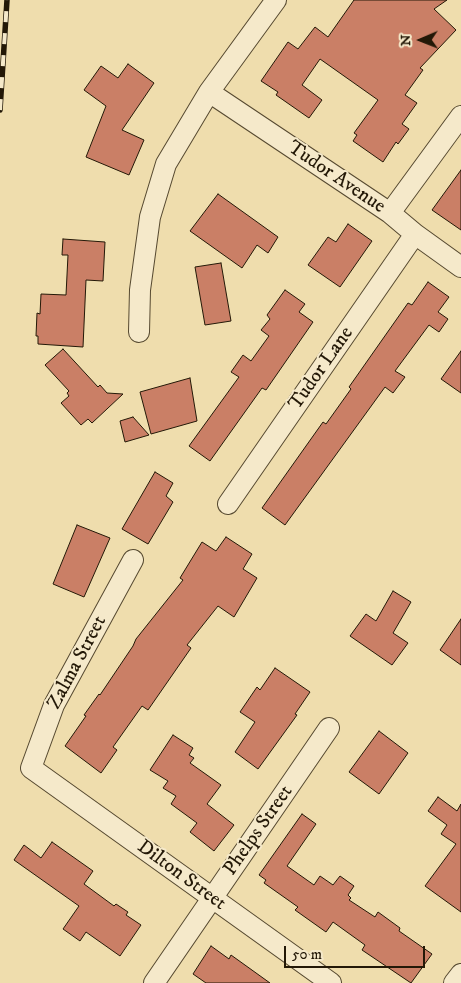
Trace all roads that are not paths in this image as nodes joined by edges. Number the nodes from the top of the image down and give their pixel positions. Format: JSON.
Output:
{"nodes":[{"id":1,"x":276,"y":0,"type":"edge"},
{"id":2,"x":209,"y":92,"type":"junction"},
{"id":3,"x":461,"y":116,"type":"edge"},
{"id":4,"x":390,"y":213,"type":"junction"},
{"id":5,"x":415,"y":234,"type":"junction"},
{"id":6,"x":461,"y":267,"type":"edge"},
{"id":7,"x":139,"y":332,"type":"dead end"},
{"id":8,"x":228,"y":504,"type":"dead end"},
{"id":9,"x":133,"y":560,"type":"dead end"},
{"id":10,"x":329,"y":728,"type":"dead end"},
{"id":11,"x":31,"y":768,"type":"joint"},
{"id":12,"x":212,"y":898,"type":"junction"},
{"id":13,"x":461,"y":974,"type":"edge"},
{"id":14,"x":154,"y":983,"type":"edge"},
{"id":15,"x":331,"y":983,"type":"edge"},
{"id":16,"x":454,"y":983,"type":"edge"}],
"edges":[{"from":1,"to":2,"type":"street"},
{"from":2,"to":4,"type":"street","name":"Tudor Avenue"},
{"from":2,"to":7,"type":"street"},
{"from":3,"to":4,"type":"street"},
{"from":4,"to":5,"type":"street","name":"Tudor Avenue"},
{"from":5,"to":6,"type":"street","name":"Tudor Avenue"},
{"from":5,"to":8,"type":"street","name":"Tudor Lane"},
{"from":9,"to":11,"type":"street","name":"Zalma Street"},
{"from":10,"to":12,"type":"street","name":"Phelps Street"},
{"from":11,"to":12,"type":"street","name":"Dilton Street"},
{"from":12,"to":14,"type":"street","name":"Phelps Street"},
{"from":12,"to":15,"type":"street","name":"Dilton Street"},
{"from":13,"to":16,"type":"street"}]}
